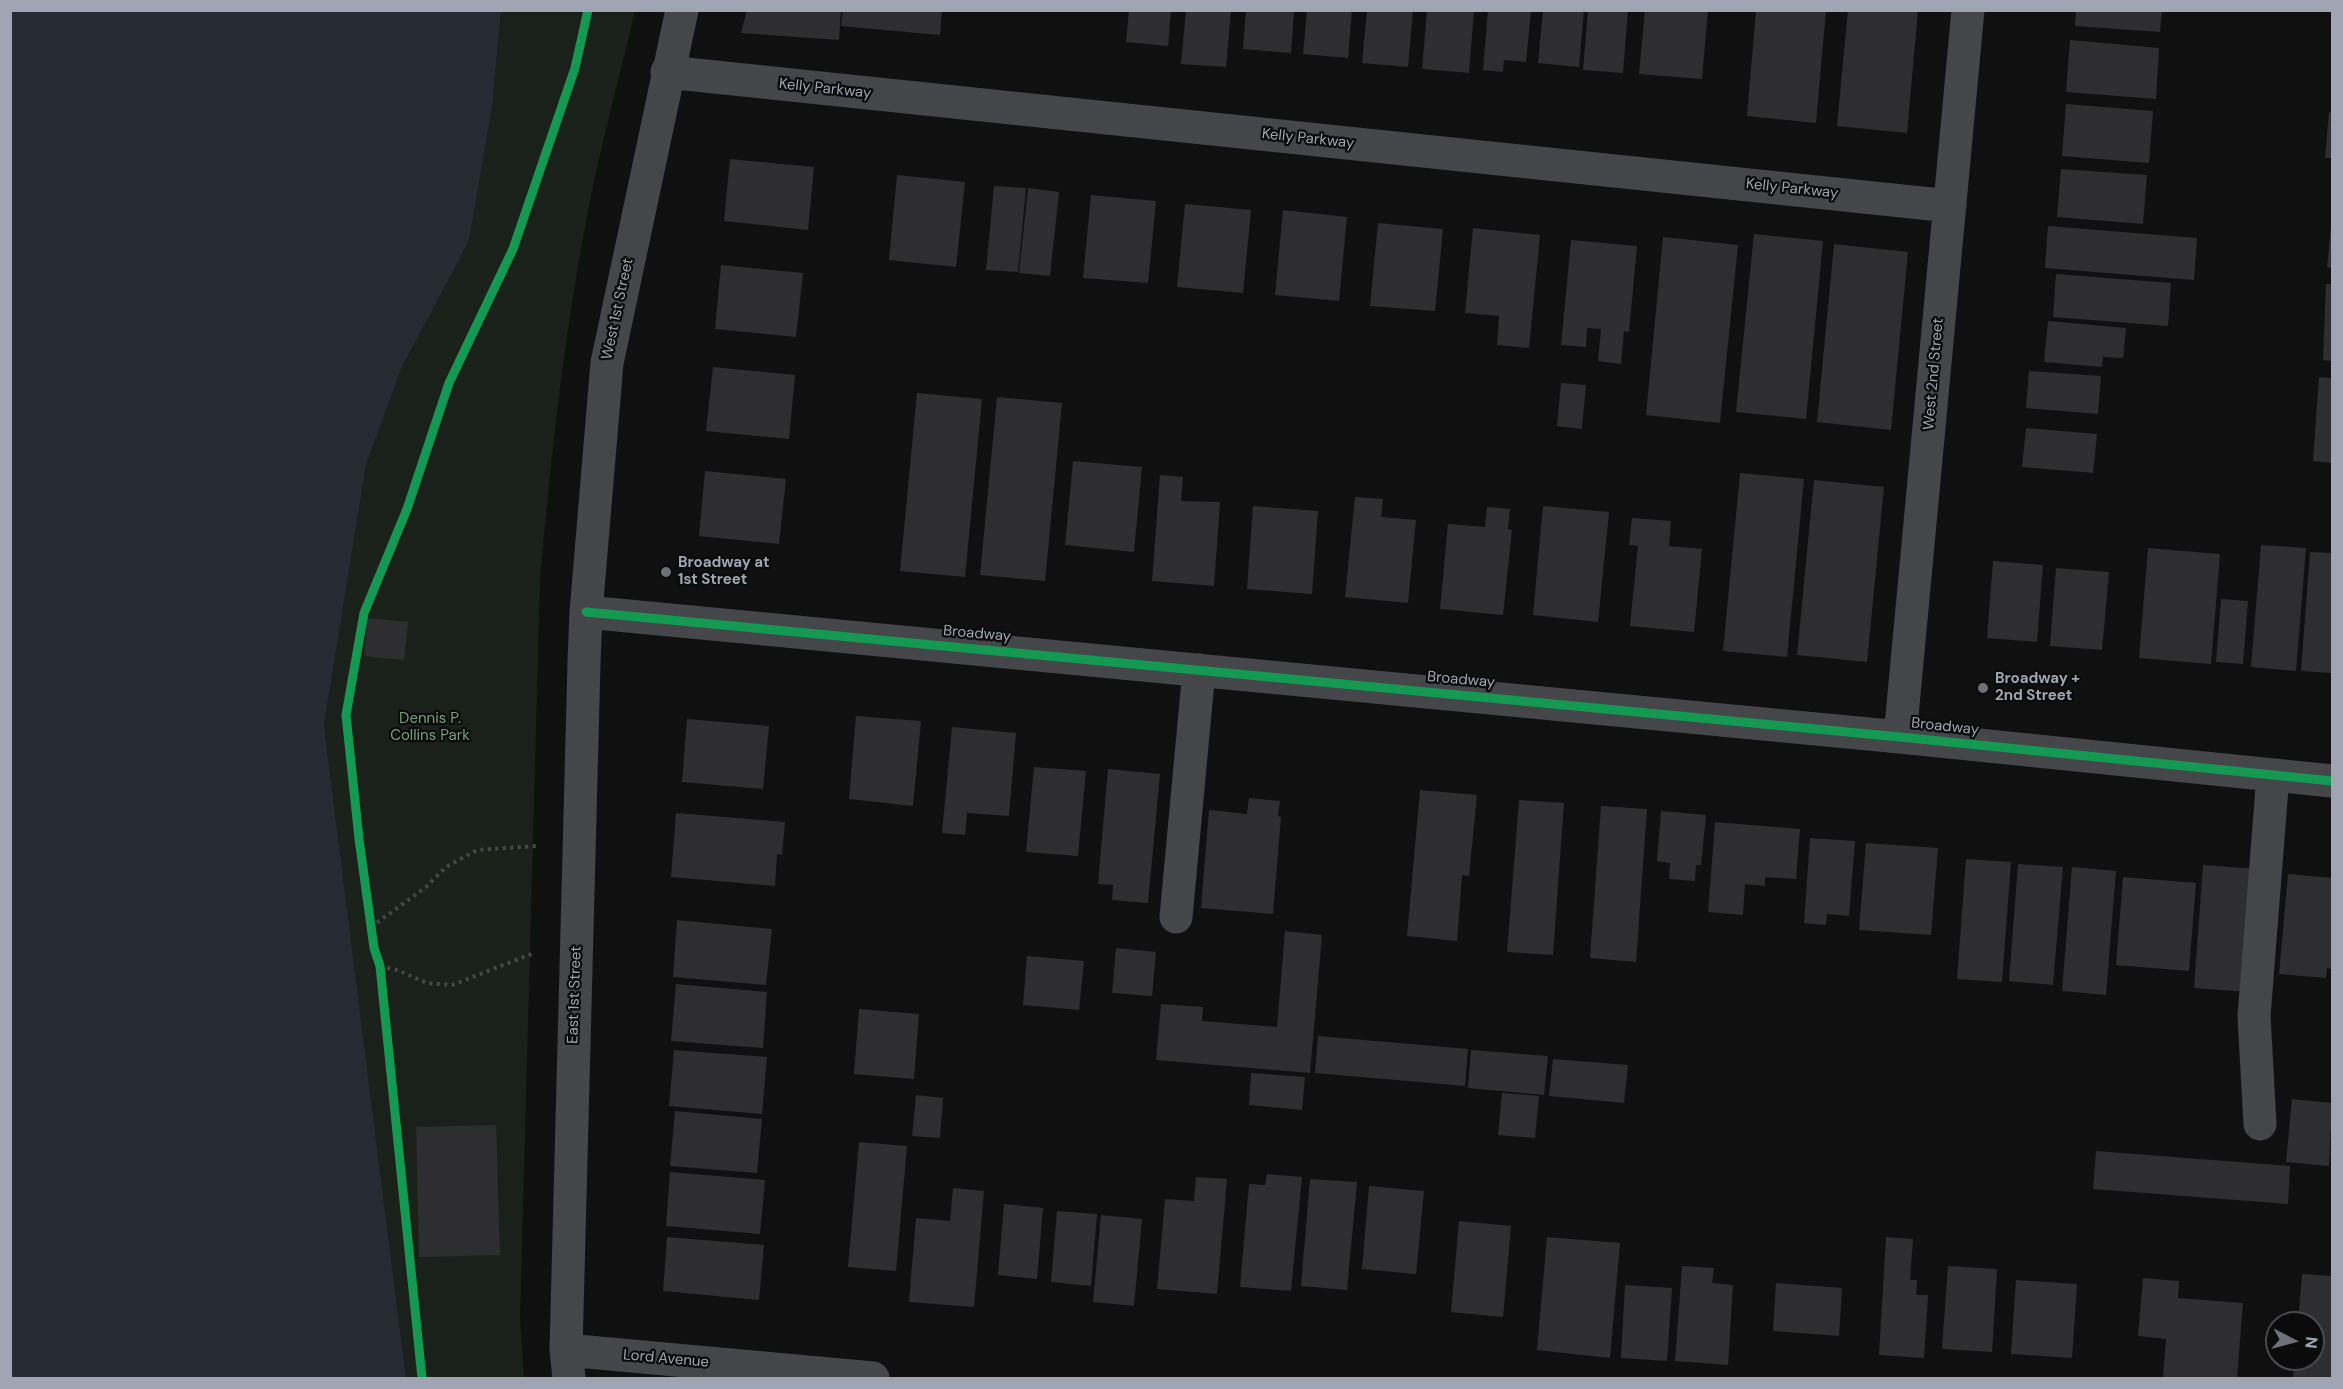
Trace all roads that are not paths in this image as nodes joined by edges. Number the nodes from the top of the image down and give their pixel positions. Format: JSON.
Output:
{"nodes":[{"id":1,"x":681,"y":10,"type":"edge"},
{"id":2,"x":1968,"y":10,"type":"edge"},
{"id":3,"x":667,"y":72,"type":"junction"},
{"id":4,"x":1950,"y":206,"type":"junction"},
{"id":5,"x":586,"y":612,"type":"junction"},
{"id":6,"x":1199,"y":670,"type":"junction"},
{"id":7,"x":1900,"y":737,"type":"junction"},
{"id":8,"x":2273,"y":775,"type":"junction"},
{"id":9,"x":2332,"y":781,"type":"edge"},
{"id":10,"x":1176,"y":917,"type":"dead end"},
{"id":11,"x":2259,"y":1124,"type":"dead end"},
{"id":12,"x":567,"y":1364,"type":"edge"},
{"id":13,"x":873,"y":1378,"type":"edge"}],
"edges":[{"from":1,"to":3,"type":"street","name":"West 1st Street"},
{"from":2,"to":4,"type":"street","name":"West 2nd Street"},
{"from":3,"to":4,"type":"street","name":"Kelly Parkway"},
{"from":3,"to":5,"type":"street","name":"West 1st Street"},
{"from":4,"to":7,"type":"street","name":"West 2nd Street"},
{"from":5,"to":6,"type":"street","name":"Broadway"},
{"from":5,"to":12,"type":"street","name":"East 1st Street"},
{"from":6,"to":7,"type":"street","name":"Broadway"},
{"from":6,"to":10,"type":"street"},
{"from":7,"to":8,"type":"street","name":"Broadway"},
{"from":8,"to":9,"type":"street","name":"Broadway"},
{"from":8,"to":11,"type":"street"},
{"from":12,"to":13,"type":"street","name":"Lord Avenue"}]}
